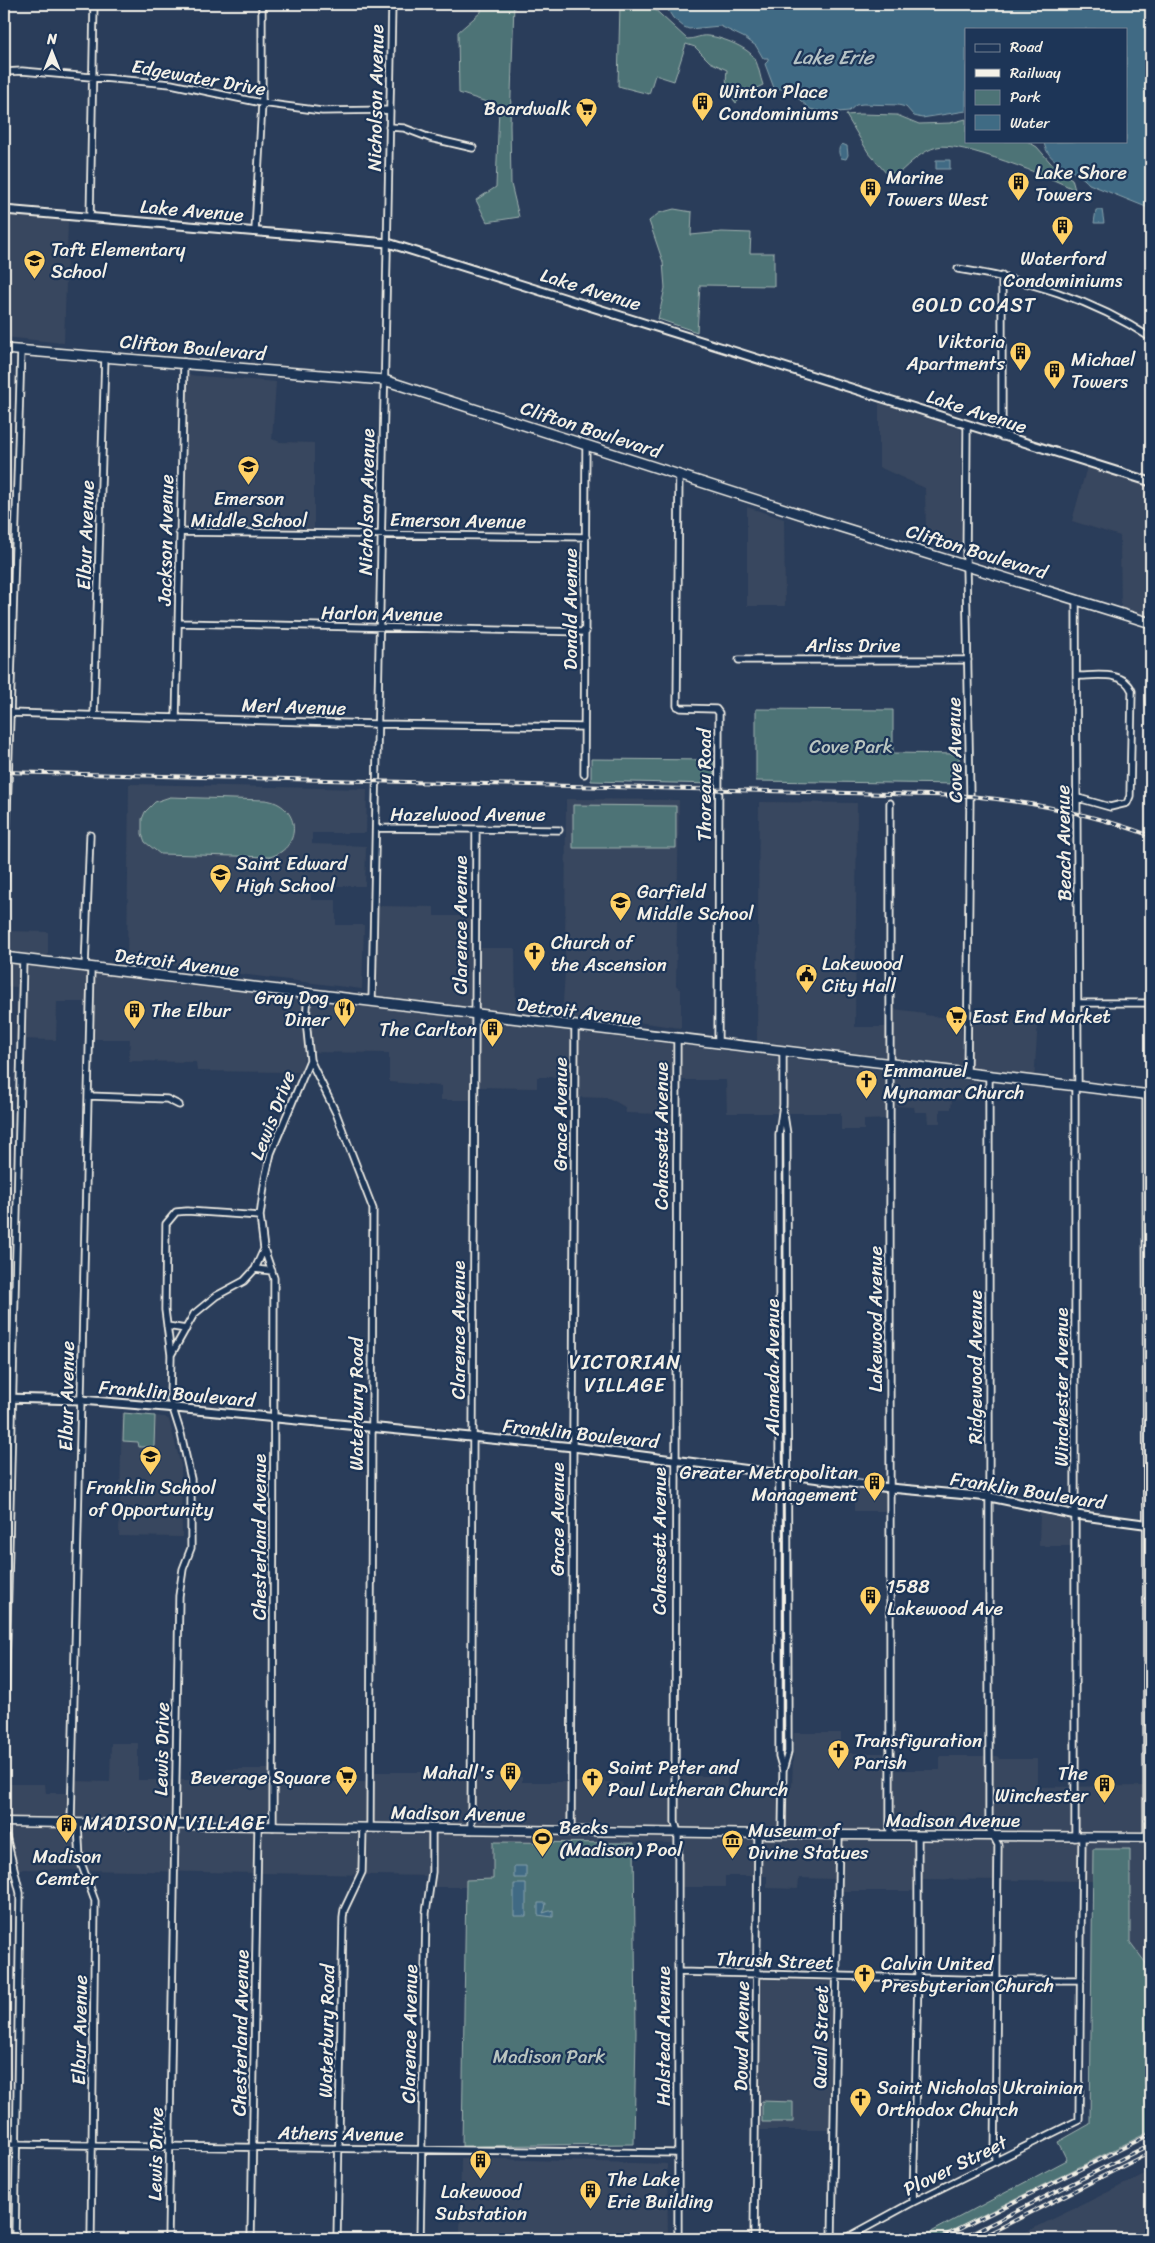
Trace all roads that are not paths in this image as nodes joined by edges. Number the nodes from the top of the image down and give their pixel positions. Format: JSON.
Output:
{"nodes":[{"id":1,"x":94,"y":4,"type":"edge"},
{"id":2,"x":262,"y":4,"type":"edge"},
{"id":3,"x":392,"y":4,"type":"edge"},
{"id":4,"x":4,"y":72,"type":"edge"},
{"id":5,"x":93,"y":77,"type":"junction"},
{"id":6,"x":262,"y":103,"type":"junction"},
{"id":7,"x":389,"y":110,"type":"junction"},
{"id":8,"x":389,"y":126,"type":"junction"},
{"id":9,"x":473,"y":148,"type":"dead end"},
{"id":10,"x":4,"y":210,"type":"edge"},
{"id":11,"x":90,"y":217,"type":"junction"},
{"id":12,"x":255,"y":231,"type":"junction"},
{"id":13,"x":388,"y":243,"type":"junction"},
{"id":14,"x":958,"y":269,"type":"dead end"},
{"id":15,"x":1002,"y":276,"type":"junction"},
{"id":16,"x":1151,"y":338,"type":"edge"},
{"id":17,"x":4,"y":348,"type":"edge"},
{"id":18,"x":21,"y":350,"type":"junction"},
{"id":19,"x":105,"y":357,"type":"junction"},
{"id":20,"x":184,"y":362,"type":"junction"},
{"id":21,"x":384,"y":380,"type":"junction"},
{"id":22,"x":967,"y":426,"type":"junction"},
{"id":23,"x":1002,"y":437,"type":"junction"},
{"id":24,"x":586,"y":444,"type":"junction"},
{"id":25,"x":679,"y":474,"type":"junction"},
{"id":26,"x":1151,"y":482,"type":"edge"},
{"id":27,"x":179,"y":532,"type":"junction"},
{"id":28,"x":381,"y":534,"type":"junction"},
{"id":29,"x":586,"y":538,"type":"junction"},
{"id":30,"x":966,"y":565,"type":"junction"},
{"id":31,"x":1076,"y":598,"type":"junction"},
{"id":32,"x":178,"y":623,"type":"junction"},
{"id":33,"x":1151,"y":623,"type":"edge"},
{"id":34,"x":378,"y":627,"type":"junction"},
{"id":35,"x":586,"y":632,"type":"junction"},
{"id":36,"x":739,"y":660,"type":"dead end"},
{"id":37,"x":968,"y":660,"type":"junction"},
{"id":38,"x":1077,"y":676,"type":"junction"},
{"id":39,"x":7,"y":714,"type":"edge"},
{"id":40,"x":94,"y":715,"type":"junction"},
{"id":41,"x":176,"y":718,"type":"junction"},
{"id":42,"x":376,"y":724,"type":"junction"},
{"id":43,"x":584,"y":727,"type":"junction"},
{"id":44,"x":584,"y":774,"type":"dead end"},
{"id":45,"x":1078,"y":798,"type":"junction"},
{"id":46,"x":890,"y":802,"type":"dead end"},
{"id":47,"x":376,"y":828,"type":"junction"},
{"id":48,"x":476,"y":830,"type":"junction"},
{"id":49,"x":560,"y":830,"type":"dead end"},
{"id":50,"x":90,"y":834,"type":"dead end"},
{"id":51,"x":4,"y":916,"type":"edge"},
{"id":52,"x":4,"y":957,"type":"edge"},
{"id":53,"x":22,"y":959,"type":"junction"},
{"id":54,"x":88,"y":968,"type":"junction"},
{"id":55,"x":308,"y":994,"type":"junction"},
{"id":56,"x":372,"y":1002,"type":"junction"},
{"id":57,"x":1147,"y":1002,"type":"dead end"},
{"id":58,"x":1079,"y":1003,"type":"junction"},
{"id":59,"x":475,"y":1014,"type":"junction"},
{"id":60,"x":575,"y":1026,"type":"junction"},
{"id":61,"x":677,"y":1039,"type":"junction"},
{"id":62,"x":718,"y":1044,"type":"junction"},
{"id":63,"x":783,"y":1052,"type":"junction"},
{"id":64,"x":310,"y":1060,"type":"junction"},
{"id":65,"x":890,"y":1064,"type":"junction"},
{"id":66,"x":967,"y":1074,"type":"junction"},
{"id":67,"x":989,"y":1076,"type":"junction"},
{"id":68,"x":1077,"y":1086,"type":"junction"},
{"id":69,"x":1149,"y":1095,"type":"edge"},
{"id":70,"x":89,"y":1096,"type":"junction"},
{"id":71,"x":179,"y":1105,"type":"dead end"},
{"id":72,"x":783,"y":1105,"type":"junction"},
{"id":73,"x":260,"y":1216,"type":"junction"},
{"id":74,"x":264,"y":1249,"type":"junction"},
{"id":75,"x":255,"y":1269,"type":"junction"},
{"id":76,"x":272,"y":1271,"type":"junction"},
{"id":77,"x":778,"y":1295,"type":"junction"},
{"id":78,"x":787,"y":1295,"type":"junction"},
{"id":79,"x":167,"y":1326,"type":"junction"},
{"id":80,"x":186,"y":1328,"type":"junction"},
{"id":81,"x":171,"y":1355,"type":"junction"},
{"id":82,"x":4,"y":1398,"type":"edge"},
{"id":83,"x":13,"y":1398,"type":"junction"},
{"id":84,"x":81,"y":1400,"type":"junction"},
{"id":85,"x":173,"y":1408,"type":"junction"},
{"id":86,"x":274,"y":1418,"type":"junction"},
{"id":87,"x":371,"y":1427,"type":"junction"},
{"id":88,"x":472,"y":1438,"type":"junction"},
{"id":89,"x":573,"y":1447,"type":"junction"},
{"id":90,"x":674,"y":1459,"type":"junction"},
{"id":91,"x":779,"y":1474,"type":"junction"},
{"id":92,"x":787,"y":1475,"type":"junction"},
{"id":93,"x":890,"y":1488,"type":"junction"},
{"id":94,"x":990,"y":1496,"type":"junction"},
{"id":95,"x":1076,"y":1514,"type":"junction"},
{"id":96,"x":1149,"y":1524,"type":"edge"},
{"id":97,"x":779,"y":1629,"type":"junction"},
{"id":98,"x":788,"y":1630,"type":"junction"},
{"id":99,"x":4,"y":1755,"type":"edge"},
{"id":100,"x":783,"y":1770,"type":"junction"},
{"id":101,"x":4,"y":1822,"type":"edge"},
{"id":102,"x":75,"y":1824,"type":"junction"},
{"id":103,"x":174,"y":1826,"type":"junction"},
{"id":104,"x":258,"y":1827,"type":"junction"},
{"id":105,"x":273,"y":1827,"type":"junction"},
{"id":106,"x":4,"y":1828,"type":"edge"},
{"id":107,"x":366,"y":1828,"type":"junction"},
{"id":108,"x":432,"y":1829,"type":"junction"},
{"id":109,"x":471,"y":1830,"type":"junction"},
{"id":110,"x":571,"y":1831,"type":"junction"},
{"id":111,"x":678,"y":1833,"type":"junction"},
{"id":112,"x":758,"y":1834,"type":"junction"},
{"id":113,"x":782,"y":1834,"type":"junction"},
{"id":114,"x":839,"y":1835,"type":"junction"},
{"id":115,"x":890,"y":1835,"type":"junction"},
{"id":116,"x":918,"y":1836,"type":"junction"},
{"id":117,"x":993,"y":1836,"type":"junction"},
{"id":118,"x":1149,"y":1837,"type":"edge"},
{"id":119,"x":1078,"y":1838,"type":"junction"},
{"id":120,"x":679,"y":1972,"type":"junction"},
{"id":121,"x":757,"y":1975,"type":"junction"},
{"id":122,"x":836,"y":1977,"type":"junction"},
{"id":123,"x":918,"y":1978,"type":"junction"},
{"id":124,"x":997,"y":1980,"type":"junction"},
{"id":125,"x":1081,"y":1980,"type":"junction"},
{"id":126,"x":1079,"y":2120,"type":"joint"},
{"id":127,"x":4,"y":2144,"type":"edge"},
{"id":128,"x":17,"y":2144,"type":"junction"},
{"id":129,"x":92,"y":2145,"type":"junction"},
{"id":130,"x":170,"y":2146,"type":"junction"},
{"id":131,"x":253,"y":2147,"type":"junction"},
{"id":132,"x":338,"y":2148,"type":"junction"},
{"id":133,"x":422,"y":2150,"type":"junction"},
{"id":134,"x":678,"y":2153,"type":"junction"},
{"id":135,"x":995,"y":2162,"type":"junction"},
{"id":136,"x":913,"y":2202,"type":"junction"},
{"id":137,"x":15,"y":2239,"type":"edge"},
{"id":138,"x":91,"y":2239,"type":"edge"},
{"id":139,"x":168,"y":2239,"type":"edge"},
{"id":140,"x":251,"y":2239,"type":"edge"},
{"id":141,"x":337,"y":2239,"type":"edge"},
{"id":142,"x":420,"y":2239,"type":"edge"},
{"id":143,"x":678,"y":2239,"type":"edge"},
{"id":144,"x":754,"y":2239,"type":"edge"},
{"id":145,"x":832,"y":2239,"type":"edge"},
{"id":146,"x":846,"y":2239,"type":"edge"}],
"edges":[{"from":1,"to":5,"type":"street"},
{"from":2,"to":6,"type":"street"},
{"from":3,"to":7,"type":"street","name":"Nicholson Avenue"},
{"from":4,"to":5,"type":"street","name":"Edgewater Drive"},
{"from":5,"to":6,"type":"street","name":"Edgewater Drive"},
{"from":5,"to":11,"type":"street"},
{"from":6,"to":7,"type":"street","name":"Edgewater Drive"},
{"from":6,"to":12,"type":"street"},
{"from":7,"to":8,"type":"street","name":"Nicholson Avenue"},
{"from":8,"to":9,"type":"street"},
{"from":8,"to":13,"type":"street","name":"Nicholson Avenue"},
{"from":10,"to":11,"type":"street","name":"Lake Avenue"},
{"from":11,"to":12,"type":"street","name":"Lake Avenue"},
{"from":12,"to":13,"type":"street","name":"Lake Avenue"},
{"from":13,"to":21,"type":"street","name":"Nicholson Avenue"},
{"from":13,"to":22,"type":"street","name":"Lake Avenue"},
{"from":14,"to":15,"type":"street"},
{"from":15,"to":16,"type":"street"},
{"from":15,"to":23,"type":"street"},
{"from":17,"to":18,"type":"main road","name":"Clifton Boulevard"},
{"from":18,"to":19,"type":"main road","name":"Clifton Boulevard"},
{"from":18,"to":39,"type":"street"},
{"from":19,"to":20,"type":"main road","name":"Clifton Boulevard"},
{"from":19,"to":40,"type":"street","name":"Elbur Avenue"},
{"from":20,"to":21,"type":"main road","name":"Clifton Boulevard"},
{"from":20,"to":27,"type":"street","name":"Jackson Avenue"},
{"from":21,"to":24,"type":"main road","name":"Clifton Boulevard"},
{"from":21,"to":28,"type":"street","name":"Nicholson Avenue"},
{"from":22,"to":23,"type":"street","name":"Lake Avenue"},
{"from":22,"to":30,"type":"street","name":"Cove Avenue"},
{"from":23,"to":26,"type":"street","name":"Lake Avenue"},
{"from":24,"to":25,"type":"main road","name":"Clifton Boulevard"},
{"from":24,"to":29,"type":"street","name":"Donald Avenue"},
{"from":25,"to":30,"type":"main road","name":"Clifton Boulevard"},
{"from":25,"to":62,"type":"street","name":"Thoreau Road"},
{"from":27,"to":28,"type":"street","name":"Emerson Avenue"},
{"from":27,"to":32,"type":"street","name":"Jackson Avenue"},
{"from":28,"to":29,"type":"street","name":"Emerson Avenue"},
{"from":28,"to":34,"type":"street","name":"Nicholson Avenue"},
{"from":29,"to":35,"type":"street","name":"Donald Avenue"},
{"from":30,"to":31,"type":"main road","name":"Clifton Boulevard"},
{"from":30,"to":37,"type":"street","name":"Cove Avenue"},
{"from":31,"to":33,"type":"main road","name":"Clifton Boulevard"},
{"from":31,"to":38,"type":"street","name":"Beach Avenue"},
{"from":32,"to":34,"type":"street","name":"Harlon Avenue"},
{"from":32,"to":41,"type":"street","name":"Jackson Avenue"},
{"from":34,"to":35,"type":"street","name":"Harlon Avenue"},
{"from":34,"to":42,"type":"street","name":"Nicholson Avenue"},
{"from":35,"to":43,"type":"street","name":"Donald Avenue"},
{"from":36,"to":37,"type":"street","name":"Arliss Drive"},
{"from":37,"to":66,"type":"street","name":"Cove Avenue"},
{"from":38,"to":45,"type":"street","name":"Beach Avenue"},
{"from":38,"to":45,"type":"street"},
{"from":39,"to":40,"type":"street","name":"Merl Avenue"},
{"from":39,"to":51,"type":"street"},
{"from":40,"to":41,"type":"street","name":"Merl Avenue"},
{"from":41,"to":42,"type":"street","name":"Merl Avenue"},
{"from":42,"to":43,"type":"street","name":"Merl Avenue"},
{"from":42,"to":47,"type":"street","name":"Nicholson Avenue"},
{"from":43,"to":44,"type":"street","name":"Donald Avenue"},
{"from":45,"to":58,"type":"street","name":"Beach Avenue"},
{"from":46,"to":65,"type":"street","name":"Lakewood Avenue"},
{"from":47,"to":48,"type":"street","name":"Hazelwood Avenue"},
{"from":47,"to":56,"type":"street","name":"Nicholson Avenue"},
{"from":48,"to":49,"type":"street","name":"Hazelwood Avenue"},
{"from":48,"to":59,"type":"street","name":"Clarence Avenue"},
{"from":50,"to":54,"type":"street","name":"Elbur Avenue"},
{"from":52,"to":53,"type":"main road","name":"Detroit Avenue"},
{"from":53,"to":54,"type":"main road","name":"Detroit Avenue"},
{"from":53,"to":83,"type":"street"},
{"from":54,"to":55,"type":"main road","name":"Detroit Avenue"},
{"from":54,"to":70,"type":"street","name":"Elbur Avenue"},
{"from":55,"to":56,"type":"main road","name":"Detroit Avenue"},
{"from":55,"to":64,"type":"street","name":"Waterbury Road"},
{"from":56,"to":59,"type":"main road","name":"Detroit Avenue"},
{"from":57,"to":58,"type":"street"},
{"from":58,"to":68,"type":"street","name":"Beach Avenue"},
{"from":59,"to":60,"type":"main road","name":"Detroit Avenue"},
{"from":59,"to":88,"type":"street","name":"Clarence Avenue"},
{"from":60,"to":61,"type":"main road","name":"Detroit Avenue"},
{"from":60,"to":89,"type":"street","name":"Grace Avenue"},
{"from":61,"to":62,"type":"main road","name":"Detroit Avenue"},
{"from":61,"to":90,"type":"street","name":"Cohassett Avenue"},
{"from":62,"to":63,"type":"main road","name":"Detroit Avenue"},
{"from":63,"to":65,"type":"main road","name":"Detroit Avenue"},
{"from":63,"to":72,"type":"street","name":"Alameda Avenue"},
{"from":64,"to":73,"type":"street","name":"Lewis Drive"},
{"from":64,"to":87,"type":"street","name":"Waterbury Road"},
{"from":65,"to":66,"type":"main road","name":"Detroit Avenue"},
{"from":65,"to":93,"type":"street","name":"Lakewood Avenue"},
{"from":66,"to":67,"type":"main road","name":"Detroit Avenue"},
{"from":67,"to":68,"type":"main road","name":"Detroit Avenue"},
{"from":67,"to":94,"type":"street","name":"Ridgewood Avenue"},
{"from":68,"to":69,"type":"main road","name":"Detroit Avenue"},
{"from":68,"to":95,"type":"street","name":"Winchester Avenue"},
{"from":69,"to":96,"type":"street"},
{"from":70,"to":71,"type":"street"},
{"from":70,"to":84,"type":"street","name":"Elbur Avenue"},
{"from":72,"to":77,"type":"street","name":"Alameda Avenue"},
{"from":72,"to":78,"type":"street","name":"Alameda Avenue"},
{"from":73,"to":74,"type":"street","name":"Lewis Drive"},
{"from":73,"to":79,"type":"street"},
{"from":74,"to":75,"type":"street","name":"Lewis Drive"},
{"from":74,"to":76,"type":"street","name":"Chesterland Avenue"},
{"from":75,"to":76,"type":"street"},
{"from":75,"to":80,"type":"street","name":"Lewis Drive"},
{"from":76,"to":86,"type":"street","name":"Chesterland Avenue"},
{"from":77,"to":78,"type":"street"},
{"from":77,"to":91,"type":"street","name":"Alameda Avenue"},
{"from":78,"to":92,"type":"street","name":"Alameda Avenue"},
{"from":79,"to":80,"type":"street"},
{"from":79,"to":81,"type":"street"},
{"from":80,"to":81,"type":"street","name":"Lewis Drive"},
{"from":81,"to":85,"type":"street","name":"Lewis Drive"},
{"from":82,"to":83,"type":"street","name":"Franklin Boulevard"},
{"from":83,"to":84,"type":"street","name":"Franklin Boulevard"},
{"from":83,"to":99,"type":"street"},
{"from":84,"to":85,"type":"street","name":"Franklin Boulevard"},
{"from":84,"to":102,"type":"street","name":"Elbur Avenue"},
{"from":85,"to":86,"type":"street","name":"Franklin Boulevard"},
{"from":85,"to":103,"type":"street","name":"Lewis Drive"},
{"from":86,"to":87,"type":"street","name":"Franklin Boulevard"},
{"from":86,"to":105,"type":"street","name":"Chesterland Avenue"},
{"from":87,"to":88,"type":"street","name":"Franklin Boulevard"},
{"from":87,"to":107,"type":"street","name":"Waterbury Road"},
{"from":88,"to":89,"type":"street","name":"Franklin Boulevard"},
{"from":88,"to":109,"type":"street","name":"Clarence Avenue"},
{"from":89,"to":90,"type":"street","name":"Franklin Boulevard"},
{"from":89,"to":110,"type":"street","name":"Grace Avenue"},
{"from":90,"to":91,"type":"street","name":"Franklin Boulevard"},
{"from":90,"to":111,"type":"street","name":"Cohassett Avenue"},
{"from":91,"to":92,"type":"street","name":"Franklin Boulevard"},
{"from":91,"to":97,"type":"street","name":"Alameda Avenue"},
{"from":92,"to":93,"type":"street","name":"Franklin Boulevard"},
{"from":92,"to":98,"type":"street","name":"Alameda Avenue"},
{"from":93,"to":94,"type":"street","name":"Franklin Boulevard"},
{"from":93,"to":115,"type":"street","name":"Lakewood Avenue"},
{"from":94,"to":95,"type":"street","name":"Franklin Boulevard"},
{"from":94,"to":117,"type":"street","name":"Ridgewood Avenue"},
{"from":95,"to":96,"type":"street","name":"Franklin Boulevard"},
{"from":95,"to":119,"type":"street","name":"Winchester Avenue"},
{"from":96,"to":118,"type":"street"},
{"from":97,"to":98,"type":"street"},
{"from":97,"to":100,"type":"street","name":"Alameda Avenue"},
{"from":98,"to":100,"type":"street","name":"Alameda Avenue"},
{"from":100,"to":113,"type":"street","name":"Alameda Avenue"},
{"from":101,"to":102,"type":"main road","name":"Madison Avenue"},
{"from":102,"to":103,"type":"main road","name":"Madison Avenue"},
{"from":102,"to":129,"type":"street","name":"Elbur Avenue"},
{"from":103,"to":104,"type":"main road","name":"Madison Avenue"},
{"from":103,"to":130,"type":"street","name":"Lewis Drive"},
{"from":104,"to":105,"type":"main road","name":"Madison Avenue"},
{"from":104,"to":131,"type":"street","name":"Chesterland Avenue"},
{"from":105,"to":107,"type":"main road","name":"Madison Avenue"},
{"from":106,"to":128,"type":"street"},
{"from":107,"to":108,"type":"main road","name":"Madison Avenue"},
{"from":107,"to":132,"type":"street","name":"Waterbury Road"},
{"from":108,"to":109,"type":"main road","name":"Madison Avenue"},
{"from":108,"to":133,"type":"street","name":"Clarence Avenue"},
{"from":109,"to":110,"type":"main road","name":"Madison Avenue"},
{"from":110,"to":111,"type":"main road","name":"Madison Avenue"},
{"from":111,"to":112,"type":"main road","name":"Madison Avenue"},
{"from":111,"to":120,"type":"street","name":"Halstead Avenue"},
{"from":112,"to":113,"type":"main road","name":"Madison Avenue"},
{"from":112,"to":121,"type":"street","name":"Dowd Avenue"},
{"from":113,"to":114,"type":"main road","name":"Madison Avenue"},
{"from":114,"to":115,"type":"main road","name":"Madison Avenue"},
{"from":114,"to":122,"type":"street","name":"Quail Street"},
{"from":115,"to":116,"type":"main road","name":"Madison Avenue"},
{"from":116,"to":117,"type":"main road","name":"Madison Avenue"},
{"from":116,"to":123,"type":"street"},
{"from":117,"to":119,"type":"main road","name":"Madison Avenue"},
{"from":117,"to":124,"type":"street","name":"Ridgewood Avenue"},
{"from":118,"to":119,"type":"main road","name":"Madison Avenue"},
{"from":119,"to":125,"type":"street","name":"Winchester Avenue"},
{"from":120,"to":121,"type":"street","name":"Thrush Street"},
{"from":120,"to":134,"type":"street","name":"Halstead Avenue"},
{"from":121,"to":122,"type":"street","name":"Thrush Street"},
{"from":121,"to":144,"type":"street","name":"Dowd Avenue"},
{"from":122,"to":123,"type":"street","name":"Thrush Street"},
{"from":122,"to":145,"type":"street","name":"Quail Street"},
{"from":123,"to":124,"type":"street","name":"Thrush Street"},
{"from":123,"to":136,"type":"street"},
{"from":124,"to":125,"type":"street","name":"Thrush Street"},
{"from":124,"to":135,"type":"street","name":"Ridgewood Avenue"},
{"from":125,"to":126,"type":"street","name":"Winchester Avenue"},
{"from":126,"to":135,"type":"street","name":"Plover Street"},
{"from":127,"to":128,"type":"street","name":"Athens Avenue"},
{"from":128,"to":129,"type":"street","name":"Athens Avenue"},
{"from":128,"to":137,"type":"street"},
{"from":129,"to":130,"type":"street","name":"Athens Avenue"},
{"from":129,"to":138,"type":"street","name":"Elbur Avenue"},
{"from":130,"to":131,"type":"street","name":"Athens Avenue"},
{"from":130,"to":139,"type":"street","name":"Lewis Drive"},
{"from":131,"to":132,"type":"street","name":"Athens Avenue"},
{"from":131,"to":140,"type":"street","name":"Chesterland Avenue"},
{"from":132,"to":133,"type":"street","name":"Athens Avenue"},
{"from":132,"to":141,"type":"street","name":"Waterbury Road"},
{"from":133,"to":134,"type":"street","name":"Athens Avenue"},
{"from":133,"to":142,"type":"street","name":"Clarence Avenue"},
{"from":134,"to":143,"type":"street","name":"Halstead Avenue"},
{"from":135,"to":136,"type":"street","name":"Plover Street"},
{"from":136,"to":146,"type":"street","name":"Plover Street"}]}
